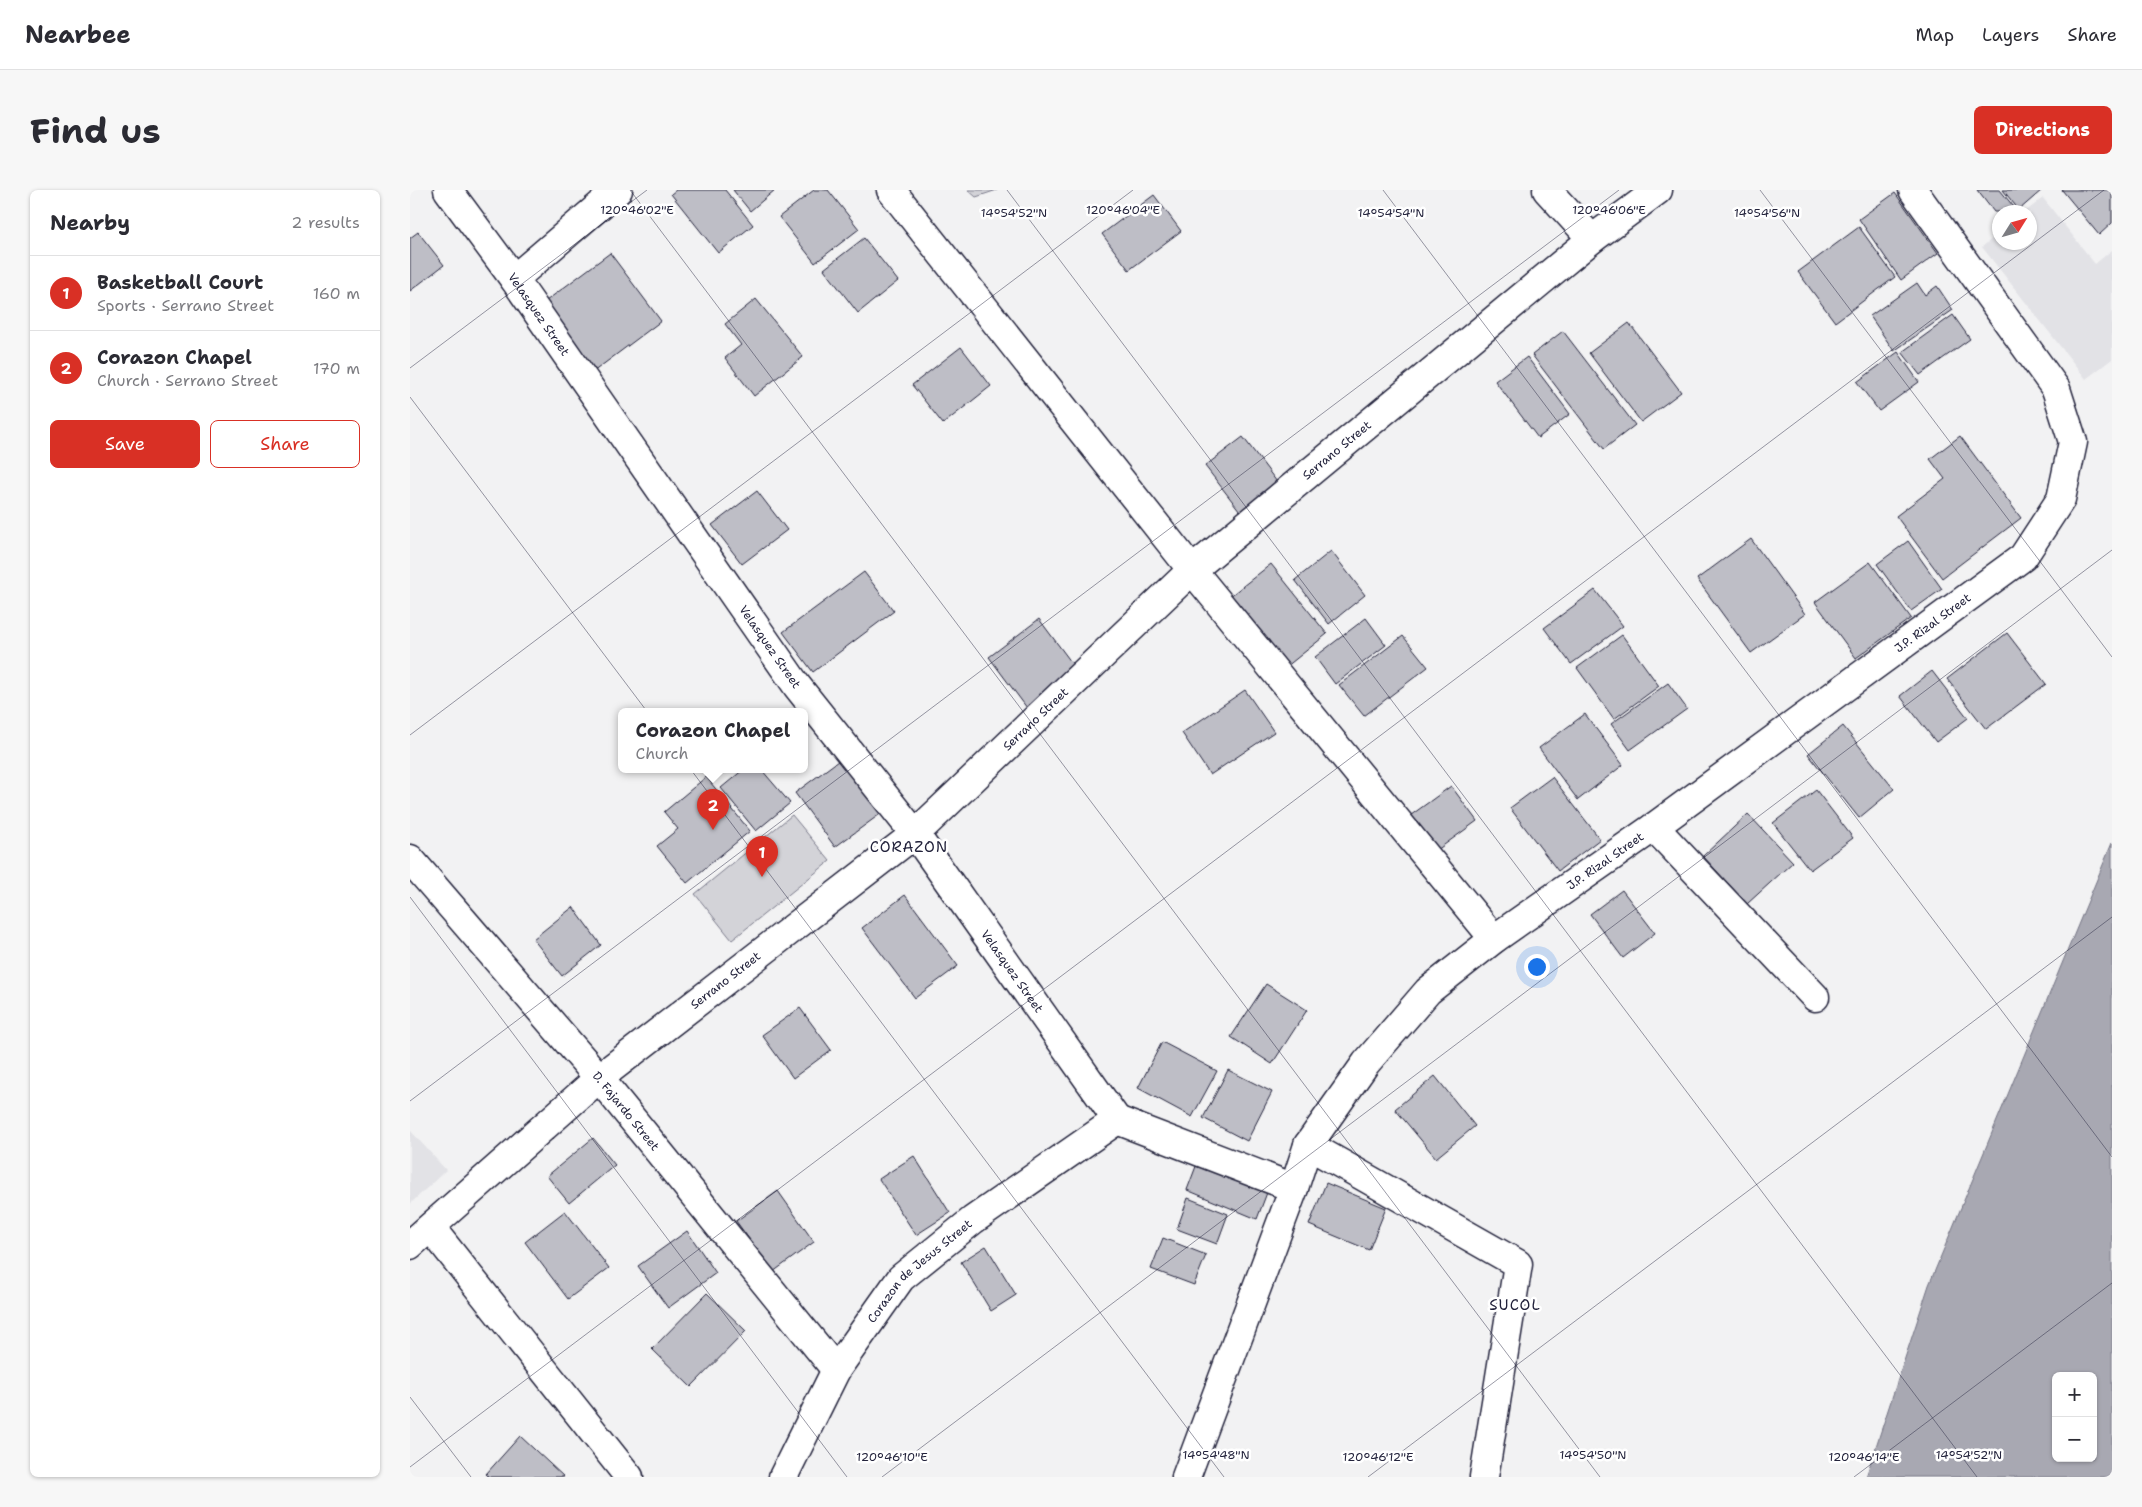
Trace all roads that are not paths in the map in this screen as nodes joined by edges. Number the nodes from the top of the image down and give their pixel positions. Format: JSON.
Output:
{"nodes":[{"id":1,"x":448,"y":190,"type":"edge"},
{"id":2,"x":618,"y":190,"type":"edge"},
{"id":3,"x":891,"y":190,"type":"edge"},
{"id":4,"x":1546,"y":190,"type":"edge"},
{"id":5,"x":1658,"y":190,"type":"edge"},
{"id":6,"x":1913,"y":190,"type":"edge"},
{"id":7,"x":1592,"y":239,"type":"junction"},
{"id":8,"x":514,"y":279,"type":"junction"},
{"id":9,"x":1192,"y":570,"type":"junction"},
{"id":10,"x":1654,"y":827,"type":"junction"},
{"id":11,"x":915,"y":834,"type":"junction"},
{"id":12,"x":410,"y":859,"type":"edge"},
{"id":13,"x":1494,"y":939,"type":"junction"},
{"id":14,"x":1815,"y":997,"type":"dead end"},
{"id":15,"x":599,"y":1078,"type":"junction"},
{"id":16,"x":1117,"y":1120,"type":"junction"},
{"id":17,"x":1308,"y":1145,"type":"junction"},
{"id":18,"x":1294,"y":1188,"type":"junction"},
{"id":19,"x":420,"y":1237,"type":"edge"},
{"id":20,"x":836,"y":1370,"type":"junction"},
{"id":21,"x":629,"y":1477,"type":"edge"},
{"id":22,"x":783,"y":1477,"type":"edge"},
{"id":23,"x":1186,"y":1477,"type":"edge"},
{"id":24,"x":1484,"y":1477,"type":"edge"}],
"edges":[{"from":1,"to":8,"type":"street","name":"Velasquez Street"},
{"from":2,"to":8,"type":"street"},
{"from":3,"to":9,"type":"street"},
{"from":4,"to":7,"type":"street"},
{"from":5,"to":7,"type":"street","name":"Serrano Street"},
{"from":6,"to":10,"type":"street","name":"J.P. Rizal Street"},
{"from":7,"to":9,"type":"street","name":"Serrano Street"},
{"from":8,"to":11,"type":"street","name":"Velasquez Street"},
{"from":9,"to":11,"type":"street","name":"Serrano Street"},
{"from":9,"to":13,"type":"street"},
{"from":10,"to":13,"type":"street","name":"J.P. Rizal Street"},
{"from":10,"to":14,"type":"street"},
{"from":11,"to":15,"type":"street","name":"Serrano Street"},
{"from":11,"to":16,"type":"street","name":"Velasquez Street"},
{"from":12,"to":15,"type":"street","name":"D. Fajardo Street"},
{"from":13,"to":17,"type":"street","name":"J.P. Rizal Street"},
{"from":15,"to":19,"type":"street","name":"Serrano Street"},
{"from":15,"to":20,"type":"street","name":"D. Fajardo Street"},
{"from":16,"to":18,"type":"street"},
{"from":16,"to":20,"type":"street","name":"Corazon de Jesus Street"},
{"from":17,"to":18,"type":"street","name":"J.P. Rizal Street"},
{"from":17,"to":24,"type":"street"},
{"from":18,"to":23,"type":"street","name":"J.P. Rizal Street"},
{"from":19,"to":21,"type":"street"},
{"from":20,"to":22,"type":"street","name":"Corazon de Jesus Street"}]}
